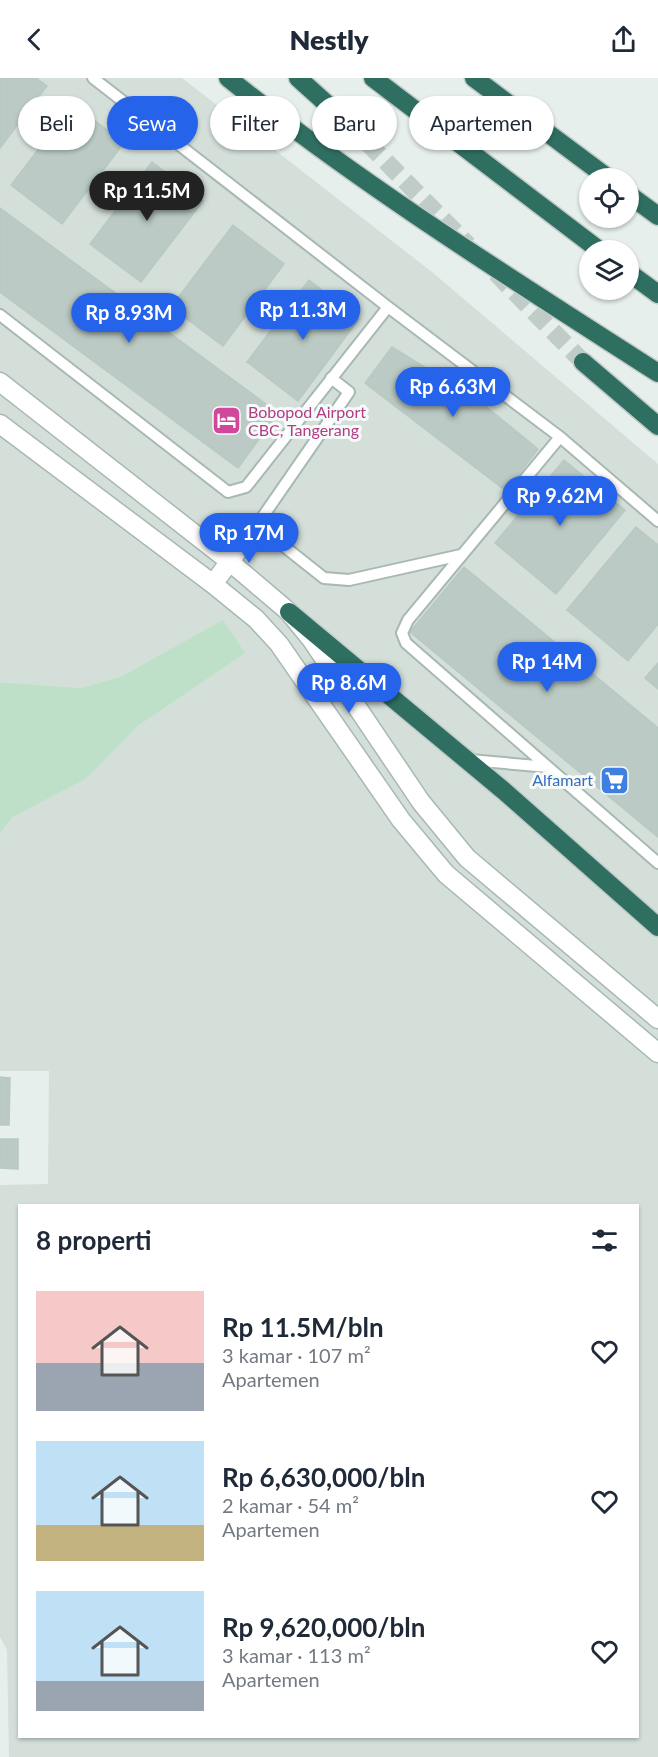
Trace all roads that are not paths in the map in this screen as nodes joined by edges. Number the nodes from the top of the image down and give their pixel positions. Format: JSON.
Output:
{"nodes":[{"id":1,"x":93,"y":78,"type":"edge"},
{"id":2,"x":228,"y":78,"type":"edge"},
{"id":3,"x":298,"y":78,"type":"edge"},
{"id":4,"x":373,"y":78,"type":"edge"},
{"id":5,"x":474,"y":78,"type":"edge"},
{"id":6,"x":318,"y":96,"type":"edge"},
{"id":7,"x":595,"y":168,"type":"edge"},
{"id":8,"x":639,"y":202,"type":"edge"},
{"id":9,"x":658,"y":216,"type":"edge"},
{"id":10,"x":586,"y":240,"type":"edge"},
{"id":11,"x":639,"y":280,"type":"edge"},
{"id":12,"x":658,"y":294,"type":"edge"},
{"id":13,"x":388,"y":307,"type":"junction"},
{"id":14,"x":0,"y":315,"type":"edge"},
{"id":15,"x":583,"y":362,"type":"tunnel mouth"},
{"id":16,"x":658,"y":373,"type":"edge"},
{"id":17,"x":331,"y":378,"type":"junction"},
{"id":18,"x":0,"y":382,"type":"edge"},
{"id":19,"x":0,"y":424,"type":"edge"},
{"id":20,"x":658,"y":426,"type":"edge"},
{"id":21,"x":560,"y":437,"type":"junction"},
{"id":22,"x":658,"y":521,"type":"edge"},
{"id":23,"x":257,"y":525,"type":"junction"},
{"id":24,"x":461,"y":555,"type":"junction"},
{"id":25,"x":229,"y":561,"type":"junction"},
{"id":26,"x":213,"y":584,"type":"junction"},
{"id":27,"x":289,"y":612,"type":"junction"},
{"id":28,"x":464,"y":759,"type":"junction"},
{"id":29,"x":548,"y":767,"type":"junction"},
{"id":30,"x":658,"y":863,"type":"edge"},
{"id":31,"x":658,"y":927,"type":"edge"},
{"id":32,"x":658,"y":1019,"type":"edge"},
{"id":33,"x":658,"y":1053,"type":"edge"}],
"edges":[{"from":1,"to":13,"type":"lane"},
{"from":2,"to":16,"type":"highway"},
{"from":3,"to":6,"type":"highway"},
{"from":4,"to":10,"type":"highway"},
{"from":5,"to":7,"type":"highway"},
{"from":8,"to":9,"type":"highway"},
{"from":11,"to":12,"type":"highway"},
{"from":13,"to":17,"type":"lane"},
{"from":13,"to":21,"type":"lane"},
{"from":14,"to":17,"type":"lane"},
{"from":15,"to":20,"type":"highway"},
{"from":17,"to":23,"type":"lane"},
{"from":18,"to":25,"type":"street"},
{"from":19,"to":26,"type":"street"},
{"from":21,"to":22,"type":"lane"},
{"from":21,"to":24,"type":"lane"},
{"from":23,"to":24,"type":"lane"},
{"from":23,"to":25,"type":"street"},
{"from":24,"to":29,"type":"lane"},
{"from":25,"to":26,"type":"street"},
{"from":25,"to":27,"type":"street"},
{"from":26,"to":33,"type":"street"},
{"from":27,"to":28,"type":"highway"},
{"from":27,"to":32,"type":"street"},
{"from":28,"to":29,"type":"lane"},
{"from":28,"to":31,"type":"highway"},
{"from":29,"to":30,"type":"lane"}]}
